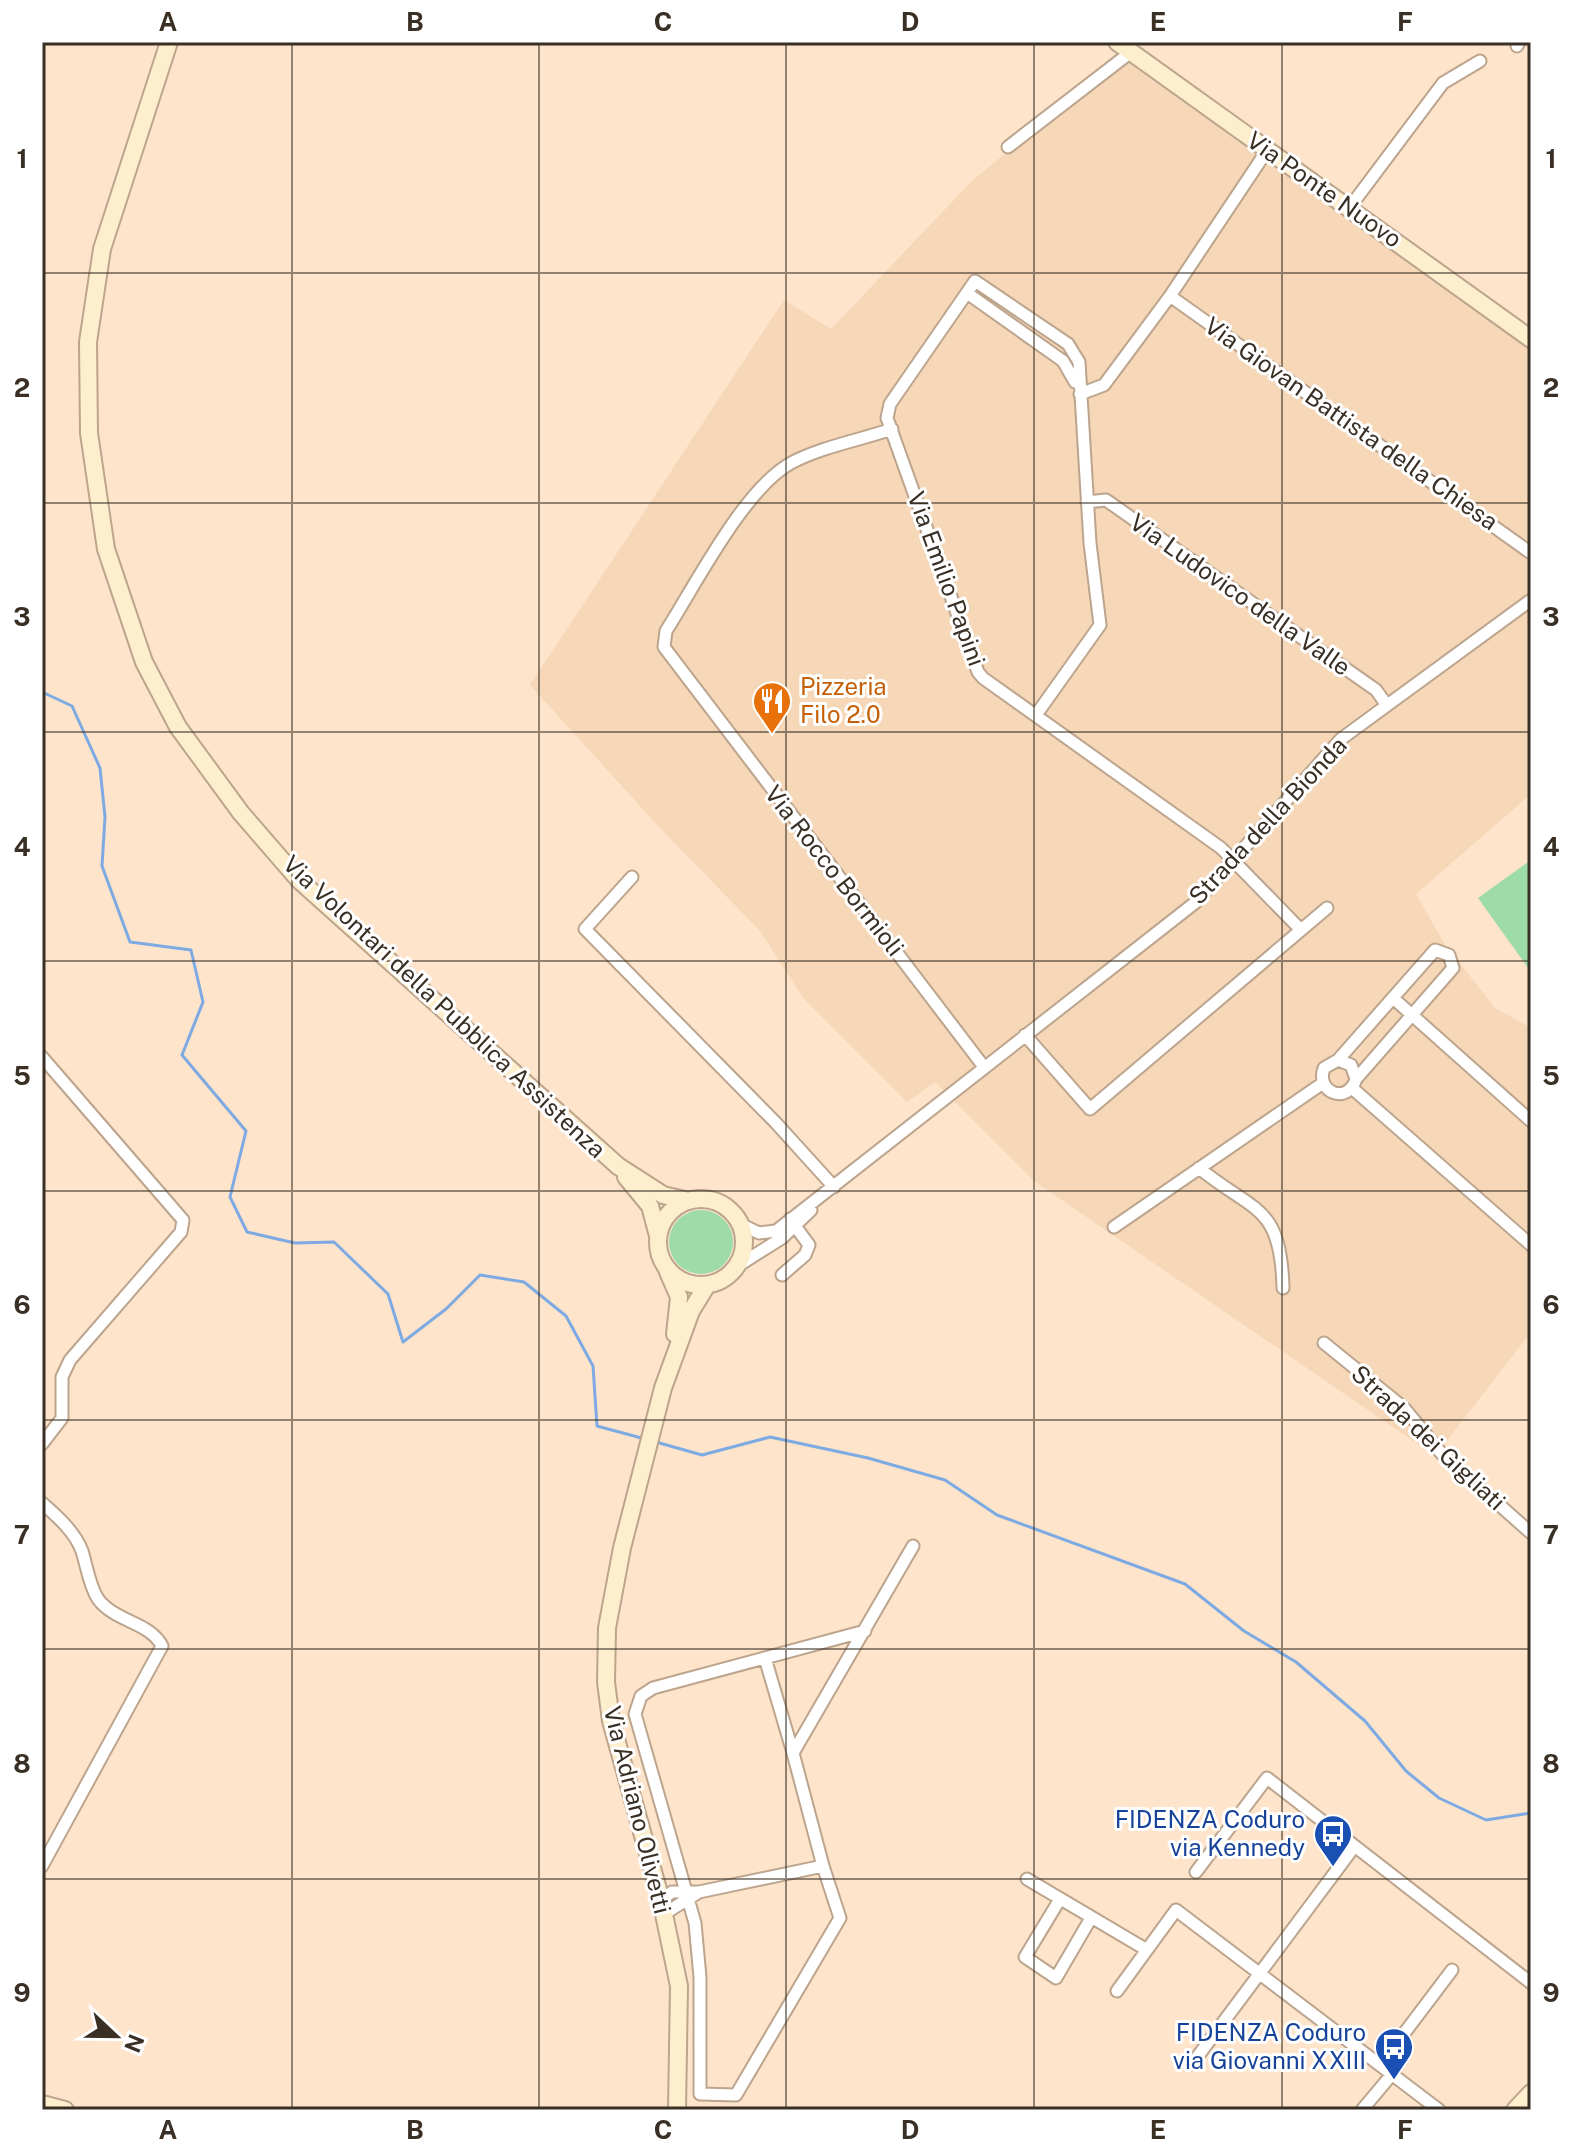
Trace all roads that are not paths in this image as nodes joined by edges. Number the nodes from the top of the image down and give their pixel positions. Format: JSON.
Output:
{"nodes":[{"id":1,"x":169,"y":42,"type":"edge"},
{"id":2,"x":1117,"y":42,"type":"edge"},
{"id":3,"x":1131,"y":52,"type":"junction"},
{"id":4,"x":1480,"y":61,"type":"dead end"},
{"id":5,"x":1008,"y":147,"type":"dead end"},
{"id":6,"x":1268,"y":149,"type":"junction"},
{"id":7,"x":1350,"y":207,"type":"junction"},
{"id":8,"x":967,"y":293,"type":"junction"},
{"id":9,"x":1170,"y":296,"type":"junction"},
{"id":10,"x":1527,"y":331,"type":"edge"},
{"id":11,"x":1080,"y":394,"type":"junction"},
{"id":12,"x":892,"y":429,"type":"junction"},
{"id":13,"x":1087,"y":502,"type":"junction"},
{"id":14,"x":1531,"y":553,"type":"edge"},
{"id":15,"x":1531,"y":600,"type":"edge"},
{"id":16,"x":1386,"y":704,"type":"junction"},
{"id":17,"x":1036,"y":715,"type":"junction"},
{"id":18,"x":1236,"y":861,"type":"junction"},
{"id":19,"x":632,"y":877,"type":"dead end"},
{"id":20,"x":1327,"y":908,"type":"dead end"},
{"id":21,"x":1301,"y":930,"type":"junction"},
{"id":22,"x":1393,"y":998,"type":"junction"},
{"id":23,"x":1411,"y":1015,"type":"junction"},
{"id":24,"x":1025,"y":1035,"type":"junction"},
{"id":25,"x":42,"y":1057,"type":"edge"},
{"id":26,"x":1338,"y":1060,"type":"junction"},
{"id":27,"x":984,"y":1067,"type":"junction"},
{"id":28,"x":1323,"y":1083,"type":"junction"},
{"id":29,"x":1354,"y":1084,"type":"junction"},
{"id":30,"x":1531,"y":1121,"type":"edge"},
{"id":31,"x":618,"y":1166,"type":"junction"},
{"id":32,"x":1199,"y":1168,"type":"junction"},
{"id":33,"x":833,"y":1186,"type":"junction"},
{"id":34,"x":689,"y":1201,"type":"junction"},
{"id":35,"x":793,"y":1222,"type":"junction"},
{"id":36,"x":740,"y":1224,"type":"junction"},
{"id":37,"x":1114,"y":1227,"type":"dead end"},
{"id":38,"x":658,"y":1238,"type":"junction"},
{"id":39,"x":1531,"y":1245,"type":"edge"},
{"id":40,"x":736,"y":1267,"type":"junction"},
{"id":41,"x":667,"y":1270,"type":"junction"},
{"id":42,"x":782,"y":1275,"type":"dead end"},
{"id":43,"x":707,"y":1285,"type":"junction"},
{"id":44,"x":1283,"y":1288,"type":"dead end"},
{"id":45,"x":1324,"y":1343,"type":"dead end"},
{"id":46,"x":673,"y":1356,"type":"junction"},
{"id":47,"x":42,"y":1444,"type":"edge"},
{"id":48,"x":42,"y":1503,"type":"edge"},
{"id":49,"x":1531,"y":1533,"type":"edge"},
{"id":50,"x":913,"y":1546,"type":"dead end"},
{"id":51,"x":865,"y":1631,"type":"junction"},
{"id":52,"x":765,"y":1658,"type":"junction"},
{"id":53,"x":793,"y":1753,"type":"junction"},
{"id":54,"x":645,"y":1846,"type":"junction"},
{"id":55,"x":1354,"y":1847,"type":"junction"},
{"id":56,"x":42,"y":1866,"type":"edge"},
{"id":57,"x":823,"y":1866,"type":"junction"},
{"id":58,"x":1196,"y":1872,"type":"dead end"},
{"id":59,"x":1027,"y":1879,"type":"dead end"},
{"id":60,"x":676,"y":1891,"type":"junction"},
{"id":61,"x":693,"y":1894,"type":"junction"},
{"id":62,"x":1060,"y":1899,"type":"junction"},
{"id":63,"x":662,"y":1907,"type":"junction"},
{"id":64,"x":1091,"y":1918,"type":"junction"},
{"id":65,"x":1147,"y":1950,"type":"junction"},
{"id":66,"x":1452,"y":1970,"type":"dead end"},
{"id":67,"x":1261,"y":1971,"type":"junction"},
{"id":68,"x":1531,"y":1983,"type":"edge"},
{"id":69,"x":1117,"y":1991,"type":"dead end"},
{"id":70,"x":1192,"y":2064,"type":"dead end"},
{"id":71,"x":1381,"y":2064,"type":"junction"},
{"id":72,"x":1393,"y":2073,"type":"junction"},
{"id":73,"x":1531,"y":2093,"type":"edge"},
{"id":74,"x":42,"y":2104,"type":"edge"},
{"id":75,"x":65,"y":2110,"type":"edge"},
{"id":76,"x":677,"y":2110,"type":"edge"},
{"id":77,"x":1362,"y":2110,"type":"edge"},
{"id":78,"x":1439,"y":2110,"type":"edge"},
{"id":79,"x":1515,"y":2110,"type":"edge"}],
"edges":[{"from":1,"to":31,"type":"street","name":"Via Volontari della Pubblica Assistenza"},
{"from":2,"to":3,"type":"street","name":"Via Ponte Nuovo"},
{"from":3,"to":5,"type":"street"},
{"from":3,"to":6,"type":"street","name":"Via Ponte Nuovo"},
{"from":4,"to":7,"type":"street"},
{"from":6,"to":7,"type":"street","name":"Via Ponte Nuovo"},
{"from":6,"to":9,"type":"street"},
{"from":7,"to":10,"type":"street","name":"Via Ponte Nuovo"},
{"from":8,"to":11,"type":"street"},
{"from":8,"to":11,"type":"street","name":"Via Emilio Papini"},
{"from":8,"to":12,"type":"street","name":"Via Emilio Papini"},
{"from":9,"to":11,"type":"street"},
{"from":9,"to":14,"type":"street","name":"Via Giovan Battista della Chiesa"},
{"from":11,"to":13,"type":"street","name":"Via Emilio Papini"},
{"from":12,"to":17,"type":"street","name":"Via Emilio Papini"},
{"from":12,"to":27,"type":"street","name":"Via Rocco Bormioli"},
{"from":13,"to":16,"type":"street","name":"Via Ludovico della Valle"},
{"from":13,"to":17,"type":"street","name":"Via Emilio Papini"},
{"from":15,"to":16,"type":"street","name":"Strada della Bionda"},
{"from":16,"to":18,"type":"street","name":"Strada della Bionda"},
{"from":17,"to":18,"type":"street","name":"Via Emilio Papini"},
{"from":18,"to":21,"type":"street","name":"Via Emilio Papini"},
{"from":18,"to":24,"type":"street","name":"Strada della Bionda"},
{"from":19,"to":33,"type":"street"},
{"from":20,"to":21,"type":"street"},
{"from":21,"to":24,"type":"street"},
{"from":22,"to":23,"type":"street"},
{"from":22,"to":23,"type":"street"},
{"from":22,"to":26,"type":"street"},
{"from":23,"to":29,"type":"street"},
{"from":23,"to":30,"type":"street"},
{"from":24,"to":27,"type":"street","name":"Strada della Bionda"},
{"from":25,"to":47,"type":"street"},
{"from":26,"to":28,"type":"street"},
{"from":26,"to":29,"type":"street"},
{"from":27,"to":33,"type":"street","name":"Strada della Bionda"},
{"from":28,"to":29,"type":"street"},
{"from":28,"to":32,"type":"street"},
{"from":29,"to":39,"type":"street"},
{"from":31,"to":34,"type":"street","name":"Via Volontari della Pubblica Assistenza"},
{"from":31,"to":38,"type":"street","name":"Via Volontari della Pubblica Assistenza"},
{"from":32,"to":37,"type":"street"},
{"from":32,"to":44,"type":"street"},
{"from":33,"to":35,"type":"street","name":"Strada della Bionda"},
{"from":34,"to":36,"type":"street"},
{"from":34,"to":38,"type":"street"},
{"from":35,"to":36,"type":"street","name":"Strada della Bionda"},
{"from":35,"to":40,"type":"street","name":"Strada della Bionda"},
{"from":35,"to":42,"type":"street"},
{"from":36,"to":40,"type":"street"},
{"from":38,"to":41,"type":"street"},
{"from":40,"to":43,"type":"street"},
{"from":41,"to":43,"type":"street"},
{"from":41,"to":46,"type":"street"},
{"from":43,"to":46,"type":"street"},
{"from":45,"to":49,"type":"street","name":"Strada dei Gigliati"},
{"from":46,"to":54,"type":"street","name":"Via Adriano Olivetti"},
{"from":48,"to":56,"type":"street"},
{"from":50,"to":51,"type":"street"},
{"from":51,"to":52,"type":"street"},
{"from":51,"to":53,"type":"street"},
{"from":52,"to":53,"type":"street"},
{"from":52,"to":61,"type":"street"},
{"from":53,"to":57,"type":"street"},
{"from":54,"to":60,"type":"street"},
{"from":54,"to":63,"type":"street","name":"Via Adriano Olivetti"},
{"from":55,"to":58,"type":"street"},
{"from":55,"to":67,"type":"street"},
{"from":55,"to":68,"type":"street"},
{"from":57,"to":61,"type":"street"},
{"from":57,"to":61,"type":"street"},
{"from":59,"to":62,"type":"street"},
{"from":60,"to":61,"type":"street"},
{"from":60,"to":63,"type":"street"},
{"from":61,"to":63,"type":"street"},
{"from":62,"to":64,"type":"street"},
{"from":62,"to":64,"type":"street"},
{"from":63,"to":76,"type":"street","name":"Via Adriano Olivetti"},
{"from":64,"to":65,"type":"street"},
{"from":65,"to":67,"type":"street"},
{"from":65,"to":69,"type":"street"},
{"from":66,"to":71,"type":"street"},
{"from":67,"to":70,"type":"street"},
{"from":67,"to":71,"type":"street"},
{"from":71,"to":72,"type":"street"},
{"from":72,"to":77,"type":"street"},
{"from":72,"to":78,"type":"street"},
{"from":73,"to":79,"type":"street"},
{"from":74,"to":75,"type":"street"}]}
